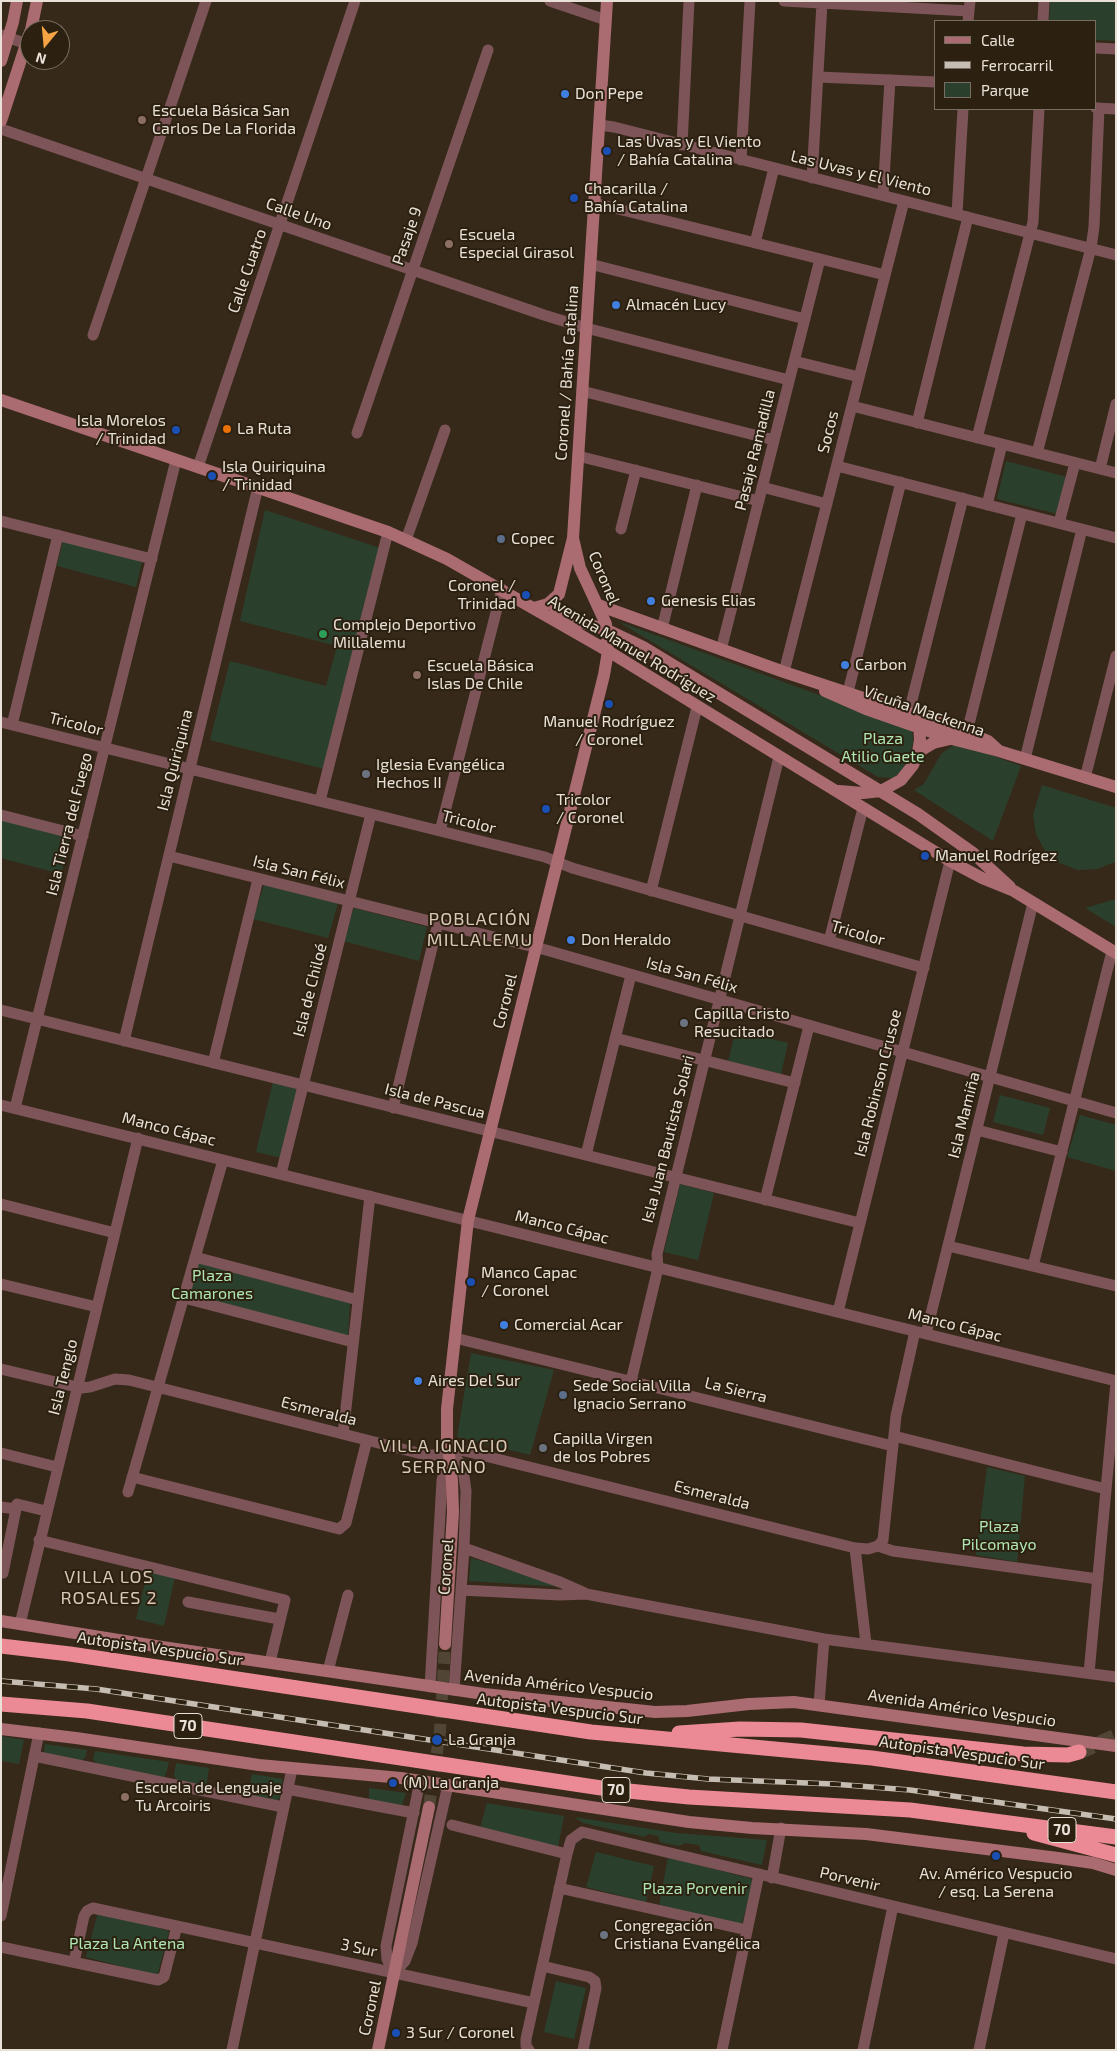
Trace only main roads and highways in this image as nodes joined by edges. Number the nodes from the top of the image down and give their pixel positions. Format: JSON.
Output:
{"nodes":[{"id":1,"x":17,"y":1,"type":"edge"},
{"id":2,"x":37,"y":1,"type":"edge"},
{"id":3,"x":607,"y":1,"type":"edge"},
{"id":4,"x":33,"y":20,"type":"edge"},
{"id":5,"x":5,"y":36,"type":"edge"},
{"id":6,"x":1,"y":61,"type":"edge"},
{"id":7,"x":20,"y":63,"type":"edge"},
{"id":8,"x":1,"y":121,"type":"edge"},
{"id":9,"x":1,"y":400,"type":"edge"},
{"id":10,"x":573,"y":538,"type":"junction"},
{"id":11,"x":598,"y":605,"type":"junction"},
{"id":12,"x":534,"y":608,"type":"junction"},
{"id":13,"x":607,"y":630,"type":"junction"},
{"id":14,"x":608,"y":651,"type":"junction"},
{"id":15,"x":784,"y":672,"type":"junction"},
{"id":16,"x":912,"y":714,"type":"junction"},
{"id":17,"x":920,"y":728,"type":"junction"},
{"id":18,"x":952,"y":739,"type":"junction"},
{"id":19,"x":999,"y":751,"type":"junction"},
{"id":20,"x":918,"y":752,"type":"junction"},
{"id":21,"x":1116,"y":787,"type":"edge"},
{"id":22,"x":832,"y":789,"type":"junction"},
{"id":23,"x":881,"y":791,"type":"junction"},
{"id":24,"x":1014,"y":891,"type":"junction"},
{"id":25,"x":1115,"y":950,"type":"edge"},
{"id":26,"x":1,"y":1621,"type":"edge"},
{"id":27,"x":445,"y":1644,"type":"tunnel mouth"},
{"id":28,"x":1,"y":1646,"type":"edge"},
{"id":29,"x":5,"y":1705,"type":"edge"},
{"id":30,"x":1,"y":1729,"type":"edge"},
{"id":31,"x":636,"y":1737,"type":"junction"},
{"id":32,"x":1116,"y":1746,"type":"edge"},
{"id":33,"x":1079,"y":1752,"type":"tunnel mouth"},
{"id":34,"x":1116,"y":1792,"type":"edge"},
{"id":35,"x":429,"y":1807,"type":"tunnel mouth"},
{"id":36,"x":1009,"y":1823,"type":"junction"},
{"id":37,"x":1116,"y":1838,"type":"edge"},
{"id":38,"x":1116,"y":1855,"type":"edge"},
{"id":39,"x":1116,"y":1870,"type":"edge"},
{"id":40,"x":378,"y":2050,"type":"edge"}],
"edges":[{"from":1,"to":5,"type":"main road"},
{"from":2,"to":4,"type":"main road"},
{"from":3,"to":10,"type":"main road","name":"Coronel / Bahía Catalina"},
{"from":5,"to":6,"type":"main road"},
{"from":7,"to":8,"type":"main road"},
{"from":9,"to":12,"type":"main road"},
{"from":10,"to":11,"type":"main road","name":"Coronel"},
{"from":10,"to":12,"type":"main road"},
{"from":11,"to":13,"type":"main road","name":"Coronel"},
{"from":11,"to":15,"type":"main road","name":"Vicuña Mackenna"},
{"from":12,"to":13,"type":"main road","name":"Avenida Manuel Rodríguez"},
{"from":12,"to":14,"type":"main road","name":"Avenida Manuel Rodríguez"},
{"from":13,"to":14,"type":"main road","name":"Coronel"},
{"from":13,"to":23,"type":"main road","name":"Avenida Manuel Rodríguez"},
{"from":14,"to":22,"type":"main road","name":"Avenida Manuel Rodríguez"},
{"from":14,"to":27,"type":"main road","name":"Coronel"},
{"from":15,"to":16,"type":"main road","name":"Vicuña Mackenna"},
{"from":15,"to":17,"type":"main road","name":"Vicuña Mackenna"},
{"from":16,"to":17,"type":"main road"},
{"from":16,"to":19,"type":"main road","name":"Vicuña Mackenna"},
{"from":17,"to":18,"type":"main road","name":"Vicuña Mackenna"},
{"from":17,"to":20,"type":"main road"},
{"from":18,"to":19,"type":"main road","name":"Vicuña Mackenna"},
{"from":18,"to":20,"type":"main road"},
{"from":19,"to":21,"type":"main road","name":"Vicuña Mackenna"},
{"from":20,"to":23,"type":"main road"},
{"from":22,"to":23,"type":"main road"},
{"from":22,"to":24,"type":"main road","name":"Avenida Manuel Rodríguez"},
{"from":23,"to":24,"type":"main road","name":"Avenida Manuel Rodríguez"},
{"from":24,"to":25,"type":"main road","name":"Avenida Manuel Rodríguez"},
{"from":26,"to":32,"type":"main road","name":"Avenida Américo Vespucio"},
{"from":28,"to":31,"type":"highway","name":"Autopista Vespucio Sur"},
{"from":29,"to":36,"type":"highway","number":"70"},
{"from":30,"to":39,"type":"main road"},
{"from":31,"to":33,"type":"highway"},
{"from":31,"to":34,"type":"highway","name":"Autopista Vespucio Sur"},
{"from":35,"to":40,"type":"main road","name":"Coronel"},
{"from":36,"to":37,"type":"highway","number":"70"},
{"from":36,"to":38,"type":"highway"}]}
